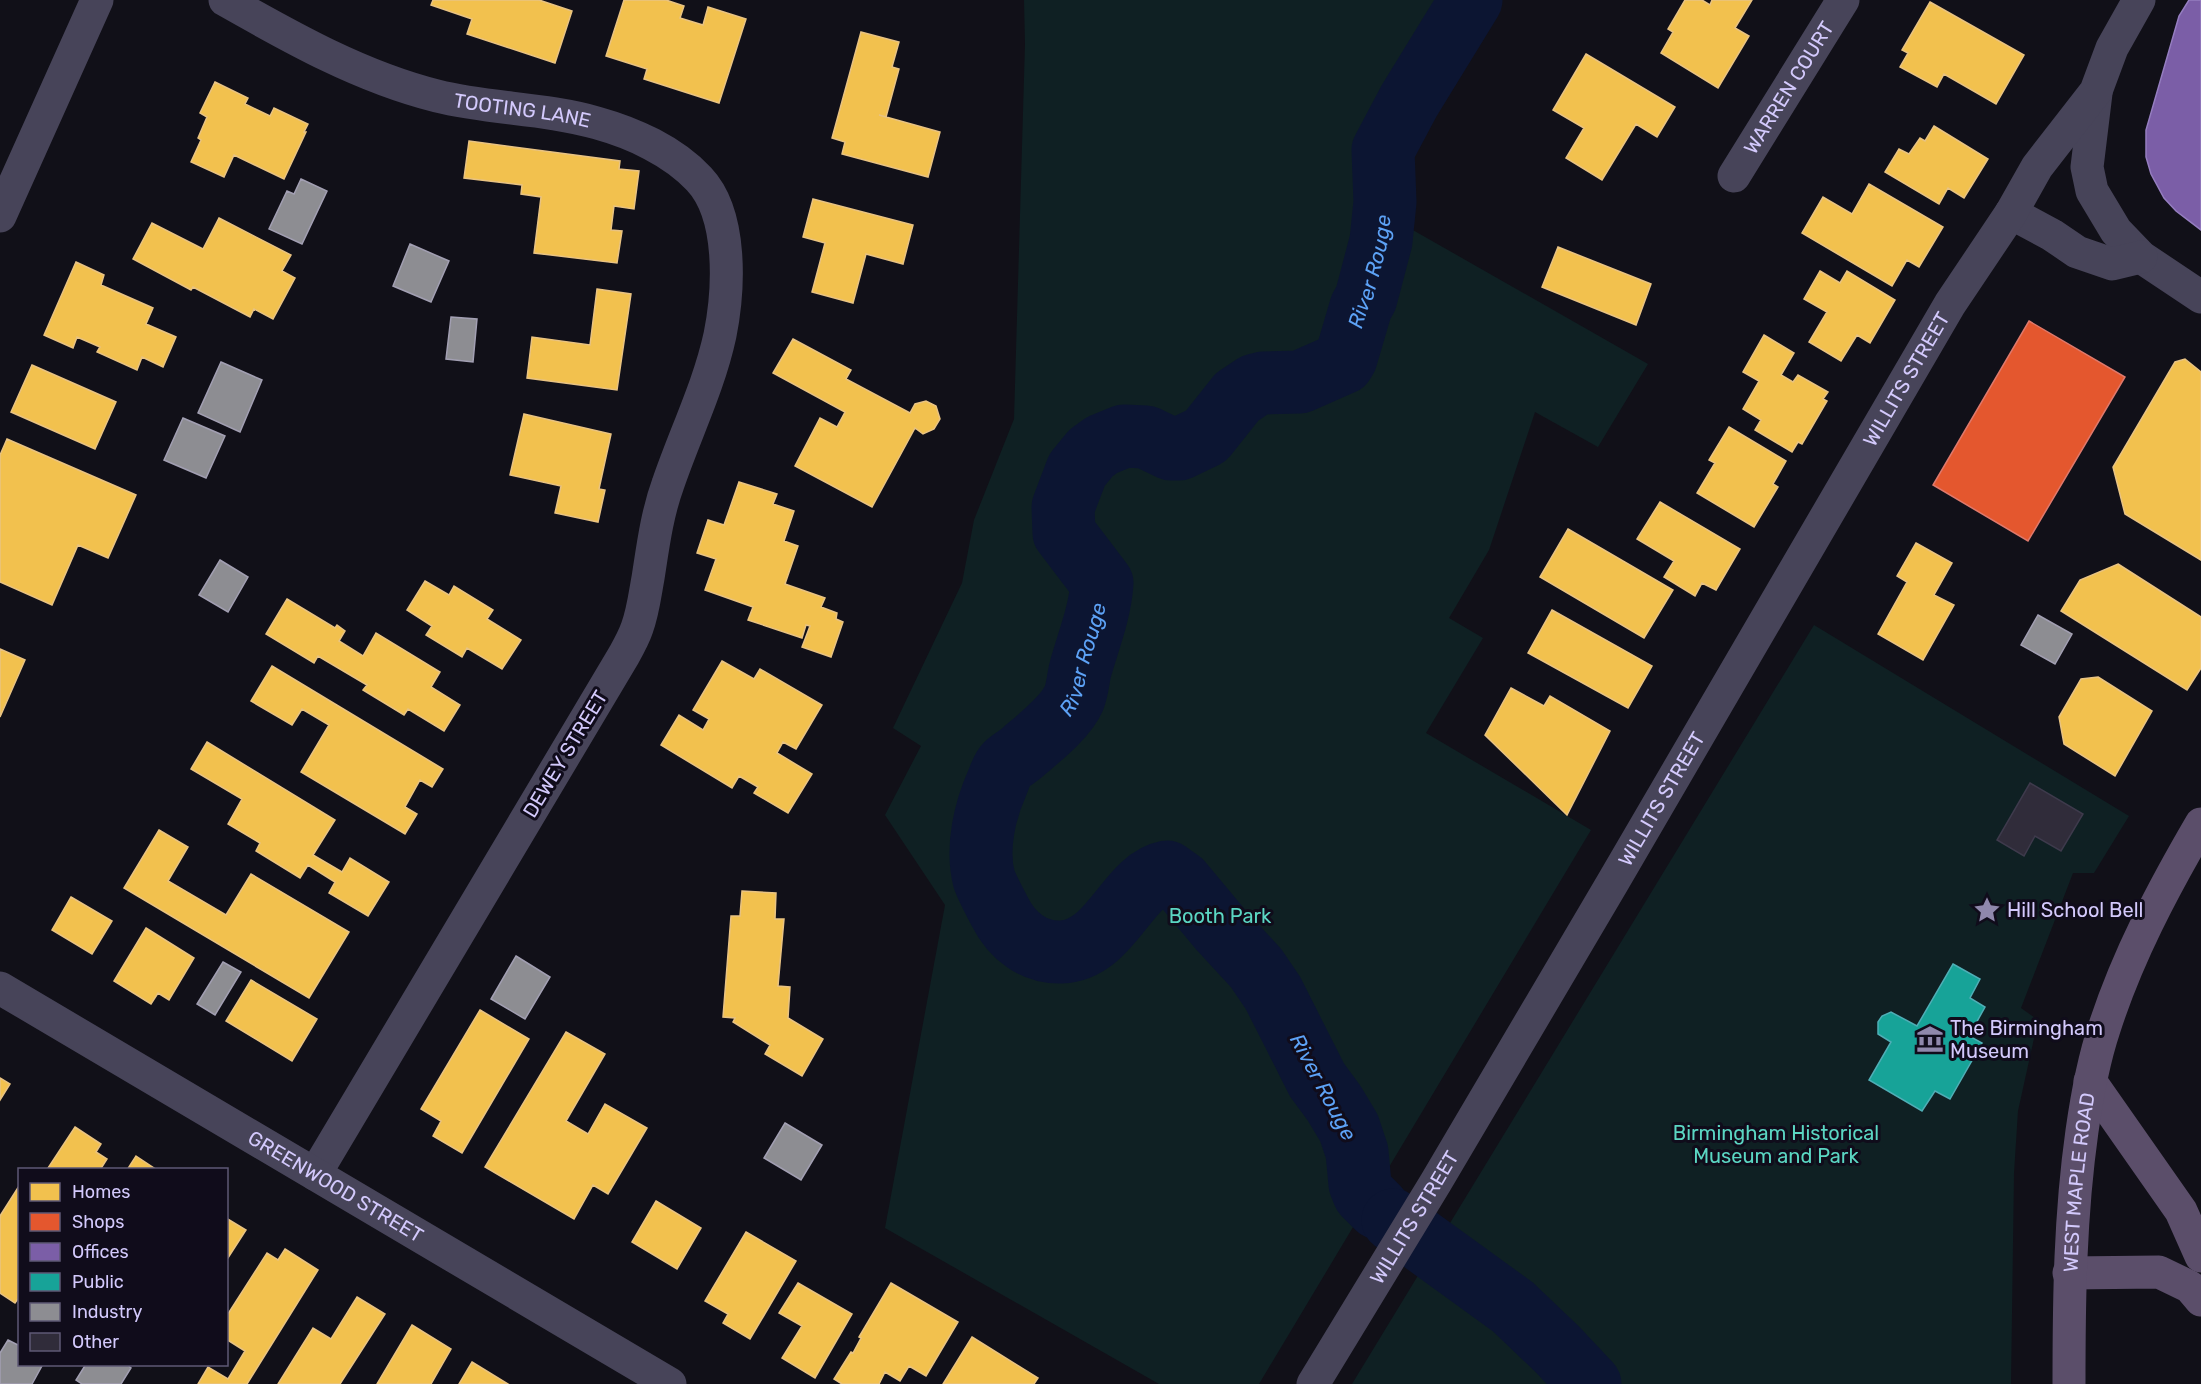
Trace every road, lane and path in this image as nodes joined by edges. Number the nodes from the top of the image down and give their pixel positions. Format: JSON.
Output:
{"nodes":[{"id":1,"x":97,"y":0,"type":"edge"},
{"id":2,"x":225,"y":0,"type":"edge"},
{"id":3,"x":1843,"y":0,"type":"edge"},
{"id":4,"x":2136,"y":1,"type":"edge"},
{"id":5,"x":2096,"y":91,"type":"junction"},
{"id":6,"x":1734,"y":176,"type":"dead end"},
{"id":7,"x":2011,"y":213,"type":"junction"},
{"id":8,"x":0,"y":216,"type":"edge"},
{"id":9,"x":2141,"y":257,"type":"junction"},
{"id":10,"x":2201,"y":297,"type":"edge"},
{"id":11,"x":726,"y":299,"type":"joint"},
{"id":12,"x":2201,"y":824,"type":"edge"},
{"id":13,"x":0,"y":988,"type":"edge"},
{"id":14,"x":2090,"y":1081,"type":"junction"},
{"id":15,"x":315,"y":1174,"type":"junction"},
{"id":16,"x":2201,"y":1256,"type":"edge"},
{"id":17,"x":2069,"y":1273,"type":"junction"},
{"id":18,"x":2201,"y":1300,"type":"edge"},
{"id":19,"x":670,"y":1384,"type":"edge"},
{"id":20,"x":1313,"y":1384,"type":"edge"},
{"id":21,"x":2069,"y":1384,"type":"edge"}],
"edges":[{"from":1,"to":8,"type":"street"},
{"from":2,"to":11,"type":"street","name":"TOOTING LANE"},
{"from":3,"to":6,"type":"street","name":"WARREN COURT"},
{"from":4,"to":5,"type":"street","name":"WILLITS STREET"},
{"from":5,"to":7,"type":"street","name":"WILLITS STREET"},
{"from":5,"to":9,"type":"street"},
{"from":7,"to":9,"type":"street"},
{"from":7,"to":20,"type":"street","name":"WILLITS STREET"},
{"from":9,"to":10,"type":"street"},
{"from":11,"to":15,"type":"street","name":"DEWEY STREET"},
{"from":12,"to":14,"type":"main road","name":"WEST MAPLE ROAD"},
{"from":13,"to":15,"type":"street","name":"GREENWOOD STREET"},
{"from":14,"to":16,"type":"main road"},
{"from":14,"to":17,"type":"main road","name":"WEST MAPLE ROAD"},
{"from":15,"to":19,"type":"street","name":"GREENWOOD STREET"},
{"from":17,"to":18,"type":"main road"},
{"from":17,"to":21,"type":"main road","name":"WEST MAPLE ROAD"}]}
